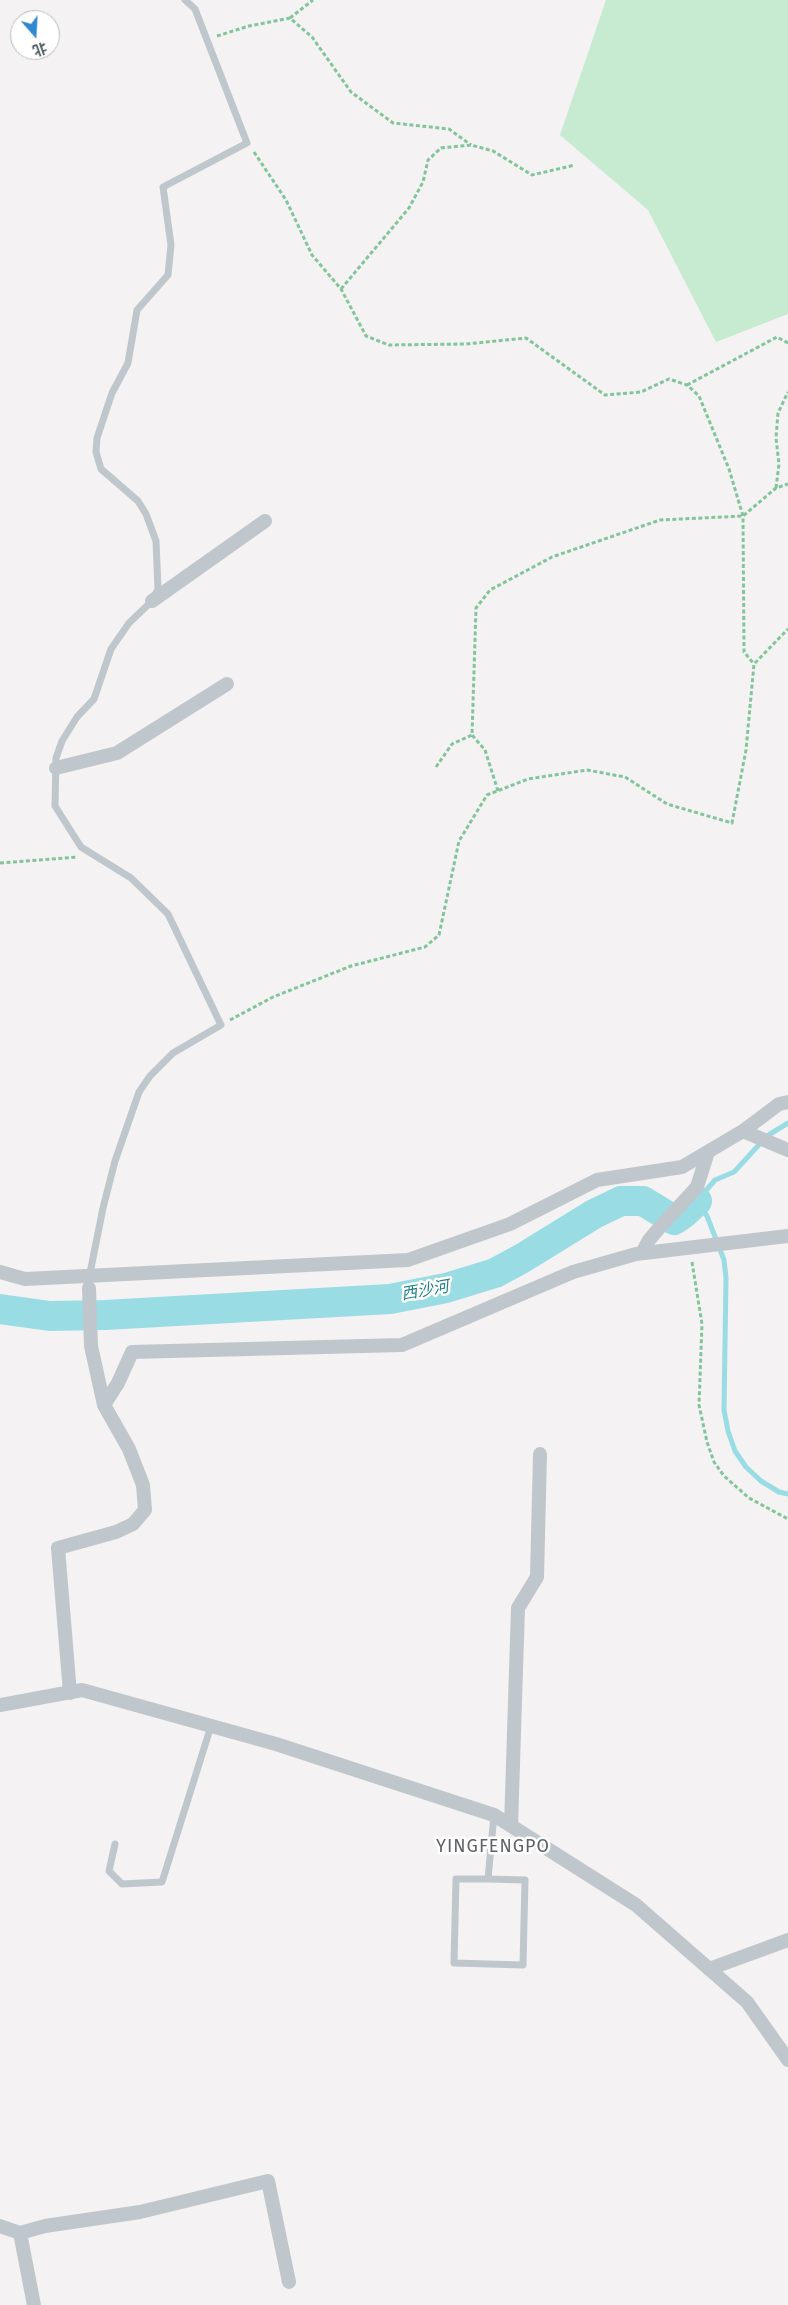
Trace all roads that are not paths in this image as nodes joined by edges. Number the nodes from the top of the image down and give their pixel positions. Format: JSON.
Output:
{"nodes":[{"id":1,"x":184,"y":0,"type":"edge"},
{"id":2,"x":264,"y":522,"type":"dead end"},
{"id":3,"x":152,"y":601,"type":"junction"},
{"id":4,"x":227,"y":684,"type":"dead end"},
{"id":5,"x":56,"y":768,"type":"junction"},
{"id":6,"x":788,"y":1102,"type":"edge"},
{"id":7,"x":743,"y":1131,"type":"junction"},
{"id":8,"x":788,"y":1150,"type":"edge"},
{"id":9,"x":708,"y":1152,"type":"junction"},
{"id":10,"x":788,"y":1236,"type":"edge"},
{"id":11,"x":642,"y":1254,"type":"junction"},
{"id":12,"x":0,"y":1272,"type":"edge"},
{"id":13,"x":89,"y":1282,"type":"junction"},
{"id":14,"x":104,"y":1405,"type":"junction"},
{"id":15,"x":540,"y":1454,"type":"dead end"},
{"id":16,"x":70,"y":1693,"type":"junction"},
{"id":17,"x":0,"y":1706,"type":"edge"},
{"id":18,"x":212,"y":1726,"type":"junction"},
{"id":19,"x":494,"y":1815,"type":"junction"},
{"id":20,"x":511,"y":1826,"type":"junction"},
{"id":21,"x":115,"y":1844,"type":"dead end"},
{"id":22,"x":488,"y":1879,"type":"junction"},
{"id":23,"x":788,"y":1940,"type":"edge"},
{"id":24,"x":709,"y":1969,"type":"junction"},
{"id":25,"x":788,"y":2060,"type":"edge"},
{"id":26,"x":0,"y":2226,"type":"edge"},
{"id":27,"x":20,"y":2233,"type":"junction"},
{"id":28,"x":289,"y":2282,"type":"dead end"},
{"id":29,"x":34,"y":2305,"type":"edge"}],
"edges":[{"from":1,"to":3,"type":"lane"},
{"from":2,"to":3,"type":"street"},
{"from":3,"to":5,"type":"lane"},
{"from":4,"to":5,"type":"street"},
{"from":5,"to":13,"type":"lane"},
{"from":6,"to":7,"type":"street"},
{"from":7,"to":8,"type":"street"},
{"from":7,"to":9,"type":"street"},
{"from":9,"to":11,"type":"street"},
{"from":9,"to":13,"type":"street"},
{"from":10,"to":11,"type":"street"},
{"from":11,"to":14,"type":"street"},
{"from":12,"to":13,"type":"street"},
{"from":13,"to":14,"type":"street"},
{"from":14,"to":16,"type":"street"},
{"from":15,"to":20,"type":"street"},
{"from":16,"to":17,"type":"street"},
{"from":16,"to":18,"type":"street"},
{"from":18,"to":19,"type":"street"},
{"from":18,"to":21,"type":"lane"},
{"from":19,"to":20,"type":"street"},
{"from":19,"to":22,"type":"lane"},
{"from":20,"to":24,"type":"street"},
{"from":22,"to":22,"type":"lane"},
{"from":23,"to":24,"type":"street"},
{"from":24,"to":25,"type":"street"},
{"from":26,"to":27,"type":"street"},
{"from":27,"to":28,"type":"street"},
{"from":27,"to":29,"type":"street"}]}
